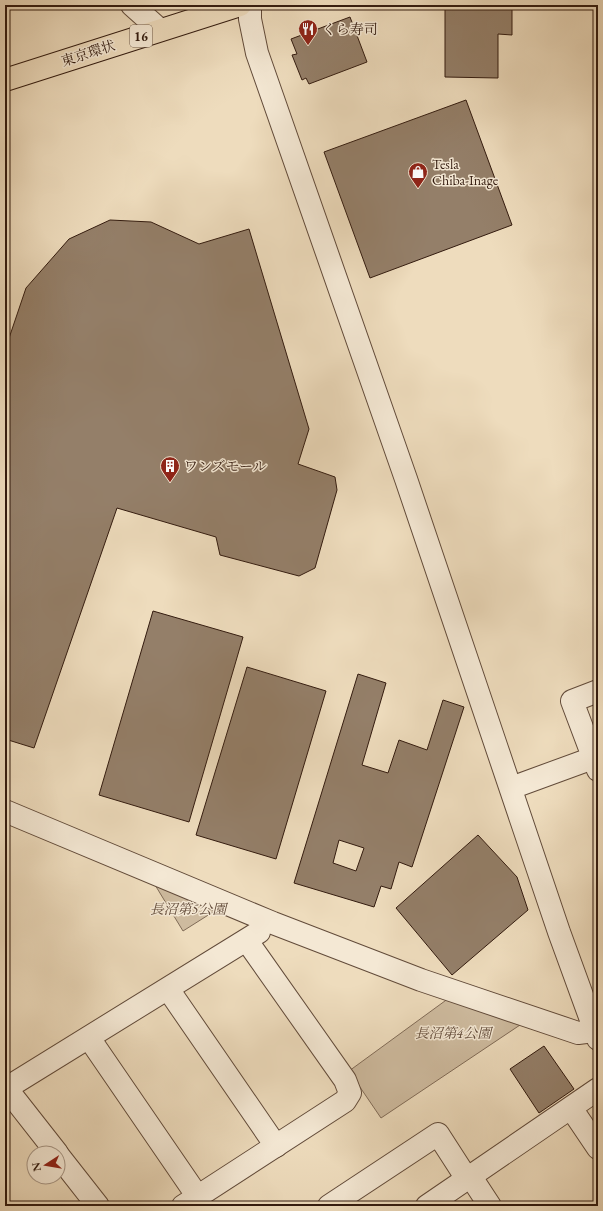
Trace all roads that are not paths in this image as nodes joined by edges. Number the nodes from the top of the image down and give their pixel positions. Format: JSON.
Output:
{"nodes":[{"id":1,"x":132,"y":5,"type":"edge"},
{"id":2,"x":240,"y":5,"type":"edge"},
{"id":3,"x":250,"y":5,"type":"edge"},
{"id":4,"x":160,"y":30,"type":"junction"},
{"id":5,"x":5,"y":80,"type":"edge"},
{"id":6,"x":598,"y":691,"type":"edge"},
{"id":7,"x":596,"y":764,"type":"edge"},
{"id":8,"x":511,"y":788,"type":"junction"},
{"id":9,"x":5,"y":811,"type":"edge"},
{"id":10,"x":273,"y":923,"type":"junction"},
{"id":11,"x":247,"y":941,"type":"junction"},
{"id":12,"x":168,"y":989,"type":"junction"},
{"id":13,"x":596,"y":1035,"type":"edge"},
{"id":14,"x":89,"y":1038,"type":"junction"},
{"id":15,"x":6,"y":1089,"type":"edge"},
{"id":16,"x":598,"y":1089,"type":"edge"},
{"id":17,"x":571,"y":1108,"type":"junction"},
{"id":18,"x":50,"y":1145,"type":"edge"},
{"id":19,"x":276,"y":1146,"type":"junction"},
{"id":20,"x":598,"y":1148,"type":"edge"},
{"id":21,"x":66,"y":1165,"type":"edge"},
{"id":22,"x":469,"y":1178,"type":"junction"},
{"id":23,"x":191,"y":1201,"type":"edge"},
{"id":24,"x":98,"y":1206,"type":"edge"},
{"id":25,"x":330,"y":1206,"type":"edge"},
{"id":26,"x":427,"y":1206,"type":"edge"},
{"id":27,"x":490,"y":1206,"type":"edge"}],
"edges":[{"from":1,"to":4,"type":"street"},
{"from":2,"to":4,"type":"highway","name":"東京環状","number":"16"},
{"from":3,"to":8,"type":"street"},
{"from":4,"to":5,"type":"highway","name":"東京環状","number":"16"},
{"from":6,"to":7,"type":"street"},
{"from":7,"to":8,"type":"street"},
{"from":8,"to":13,"type":"street"},
{"from":9,"to":10,"type":"street"},
{"from":10,"to":11,"type":"street"},
{"from":10,"to":13,"type":"street"},
{"from":11,"to":12,"type":"street"},
{"from":11,"to":19,"type":"street"},
{"from":12,"to":14,"type":"street"},
{"from":12,"to":19,"type":"street"},
{"from":14,"to":15,"type":"street"},
{"from":14,"to":23,"type":"street"},
{"from":15,"to":18,"type":"street"},
{"from":16,"to":17,"type":"street"},
{"from":17,"to":20,"type":"street"},
{"from":17,"to":22,"type":"street"},
{"from":19,"to":23,"type":"street"},
{"from":21,"to":24,"type":"street"},
{"from":22,"to":25,"type":"street"},
{"from":22,"to":26,"type":"street"},
{"from":22,"to":27,"type":"street"}]}
